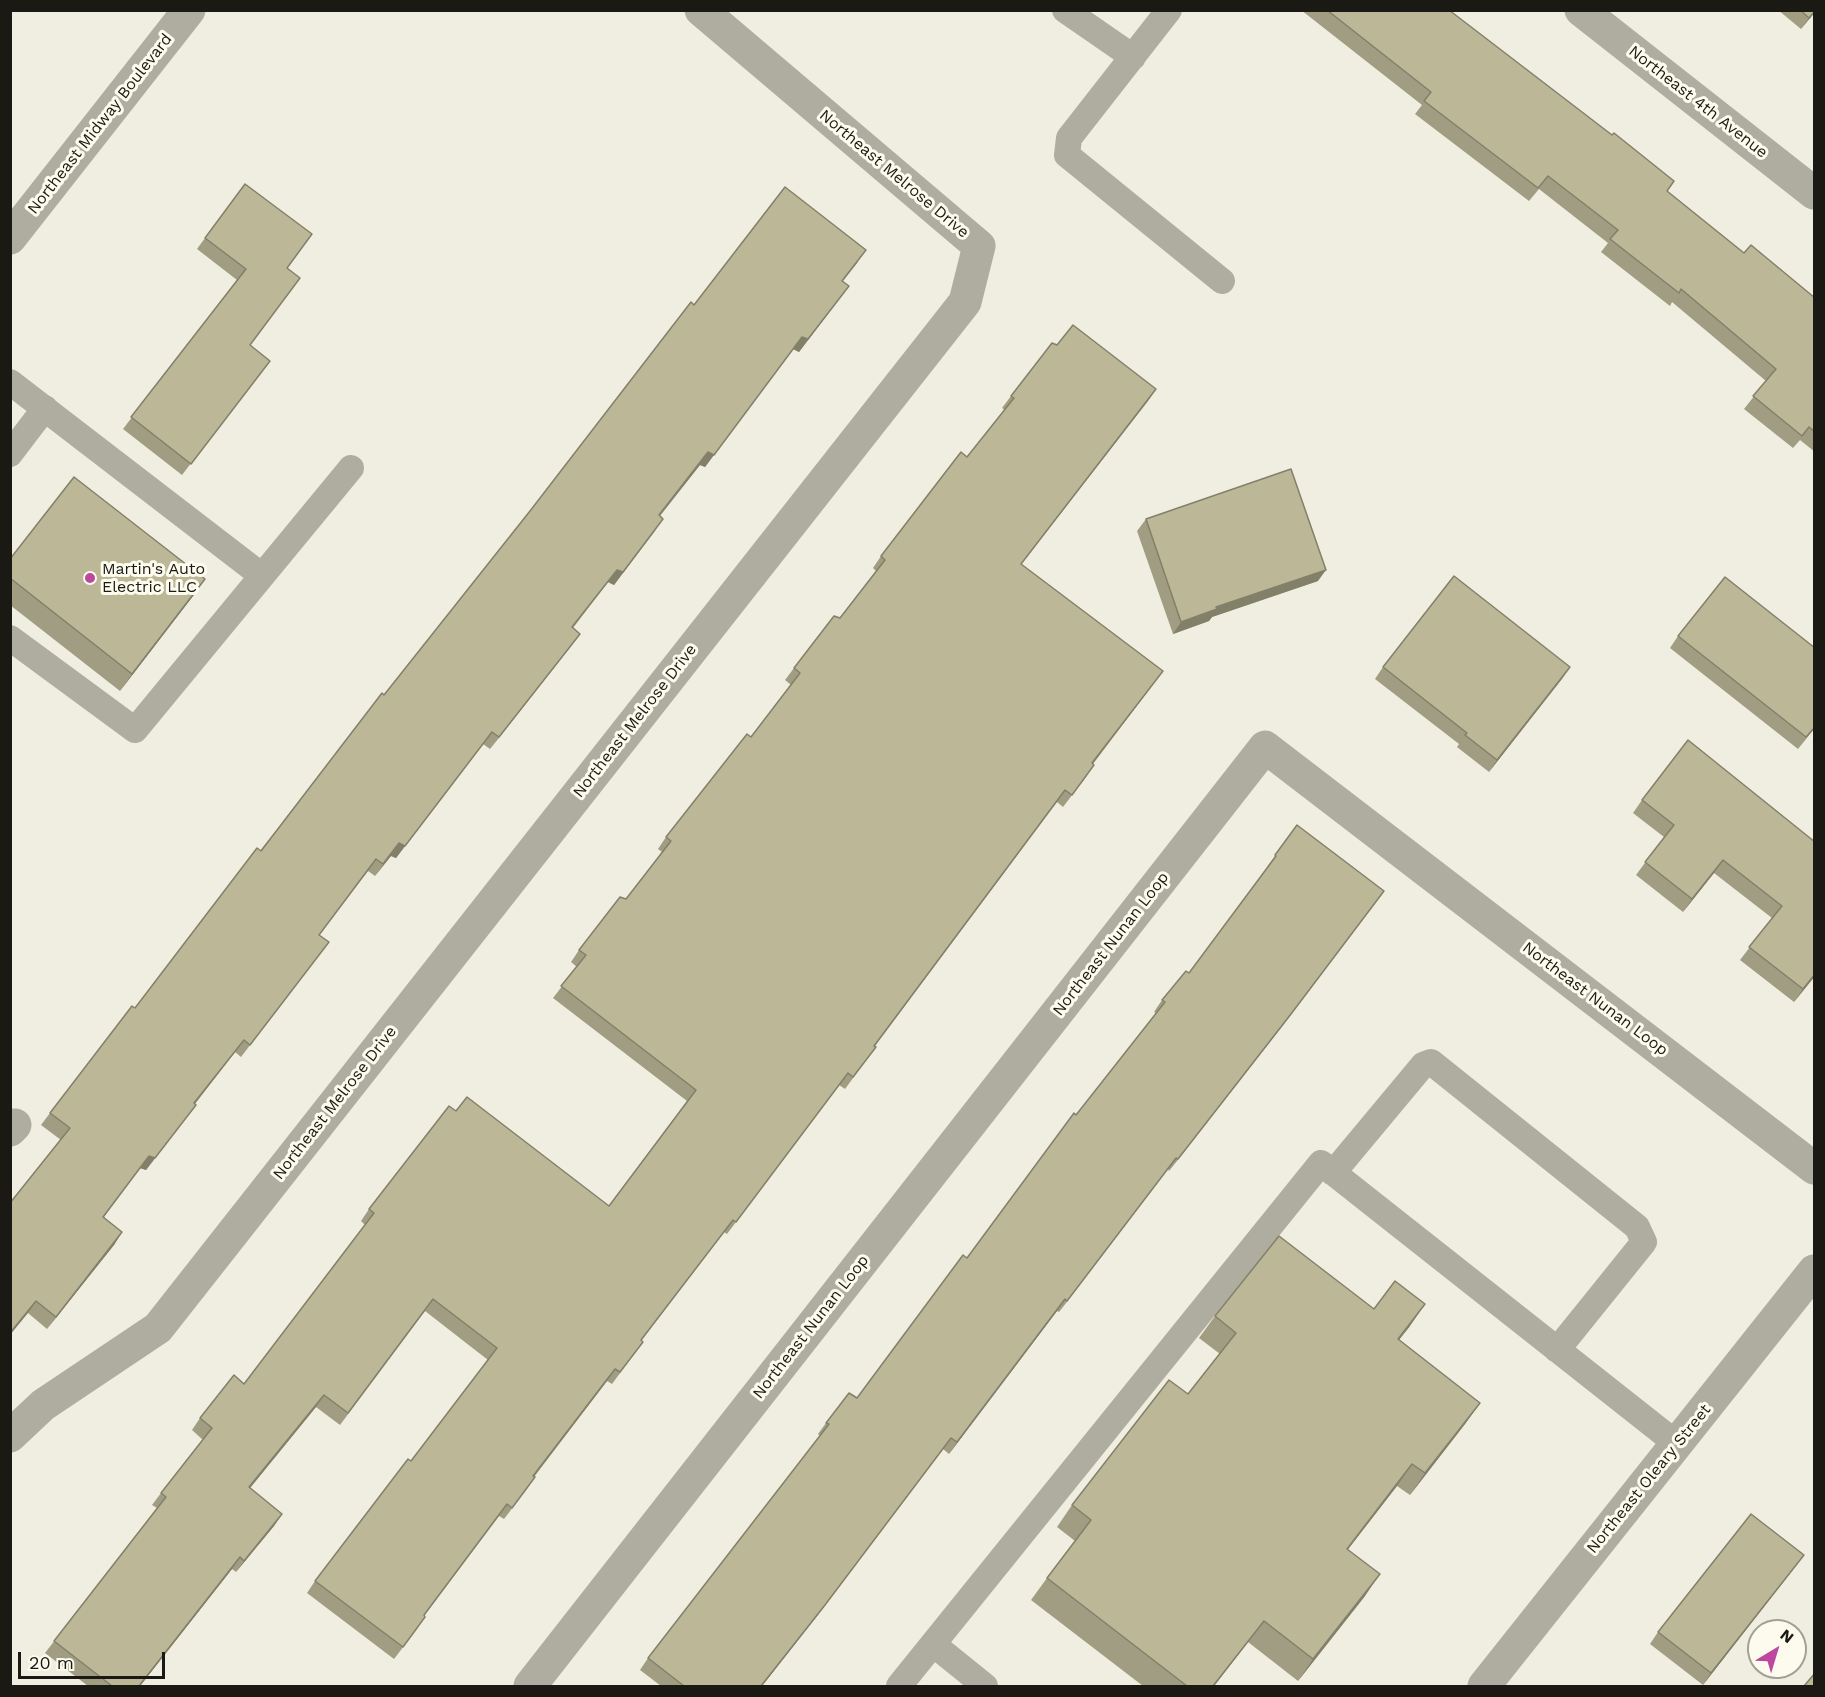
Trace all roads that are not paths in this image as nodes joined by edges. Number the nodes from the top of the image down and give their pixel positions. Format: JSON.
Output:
{"nodes":[{"id":1,"x":189,"y":10,"type":"edge"},
{"id":2,"x":701,"y":10,"type":"edge"},
{"id":3,"x":1065,"y":10,"type":"edge"},
{"id":4,"x":1169,"y":10,"type":"edge"},
{"id":5,"x":1581,"y":10,"type":"edge"},
{"id":6,"x":1133,"y":57,"type":"junction"},
{"id":7,"x":1815,"y":193,"type":"edge"},
{"id":8,"x":10,"y":238,"type":"edge"},
{"id":9,"x":1222,"y":281,"type":"dead end"},
{"id":10,"x":10,"y":382,"type":"edge"},
{"id":11,"x":45,"y":408,"type":"junction"},
{"id":12,"x":10,"y":454,"type":"edge"},
{"id":13,"x":351,"y":468,"type":"dead end"},
{"id":14,"x":261,"y":575,"type":"junction"},
{"id":15,"x":10,"y":638,"type":"edge"},
{"id":16,"x":1815,"y":1168,"type":"edge"},
{"id":17,"x":1333,"y":1173,"type":"junction"},
{"id":18,"x":1815,"y":1271,"type":"edge"},
{"id":19,"x":1557,"y":1350,"type":"junction"},
{"id":20,"x":10,"y":1436,"type":"edge"},
{"id":21,"x":1677,"y":1444,"type":"junction"},
{"id":22,"x":933,"y":1644,"type":"junction"},
{"id":23,"x":1488,"y":1685,"type":"edge"},
{"id":24,"x":530,"y":1686,"type":"edge"},
{"id":25,"x":899,"y":1686,"type":"edge"},
{"id":26,"x":985,"y":1686,"type":"edge"}],
"edges":[{"from":1,"to":8,"type":"street","name":"Northeast Midway Boulevard"},
{"from":2,"to":20,"type":"street","name":"Northeast Melrose Drive"},
{"from":3,"to":6,"type":"lane"},
{"from":4,"to":6,"type":"lane"},
{"from":5,"to":7,"type":"street","name":"Northeast 4th Avenue"},
{"from":6,"to":9,"type":"lane"},
{"from":10,"to":11,"type":"lane"},
{"from":11,"to":12,"type":"lane"},
{"from":11,"to":14,"type":"lane"},
{"from":13,"to":14,"type":"lane"},
{"from":14,"to":15,"type":"lane"},
{"from":16,"to":24,"type":"street","name":"Northeast Nunan Loop"},
{"from":17,"to":19,"type":"lane"},
{"from":17,"to":19,"type":"lane"},
{"from":17,"to":22,"type":"lane"},
{"from":18,"to":21,"type":"street","name":"Northeast Oleary Street"},
{"from":19,"to":21,"type":"lane"},
{"from":21,"to":23,"type":"street","name":"Northeast Oleary Street"},
{"from":22,"to":25,"type":"lane"},
{"from":22,"to":26,"type":"lane"}]}
